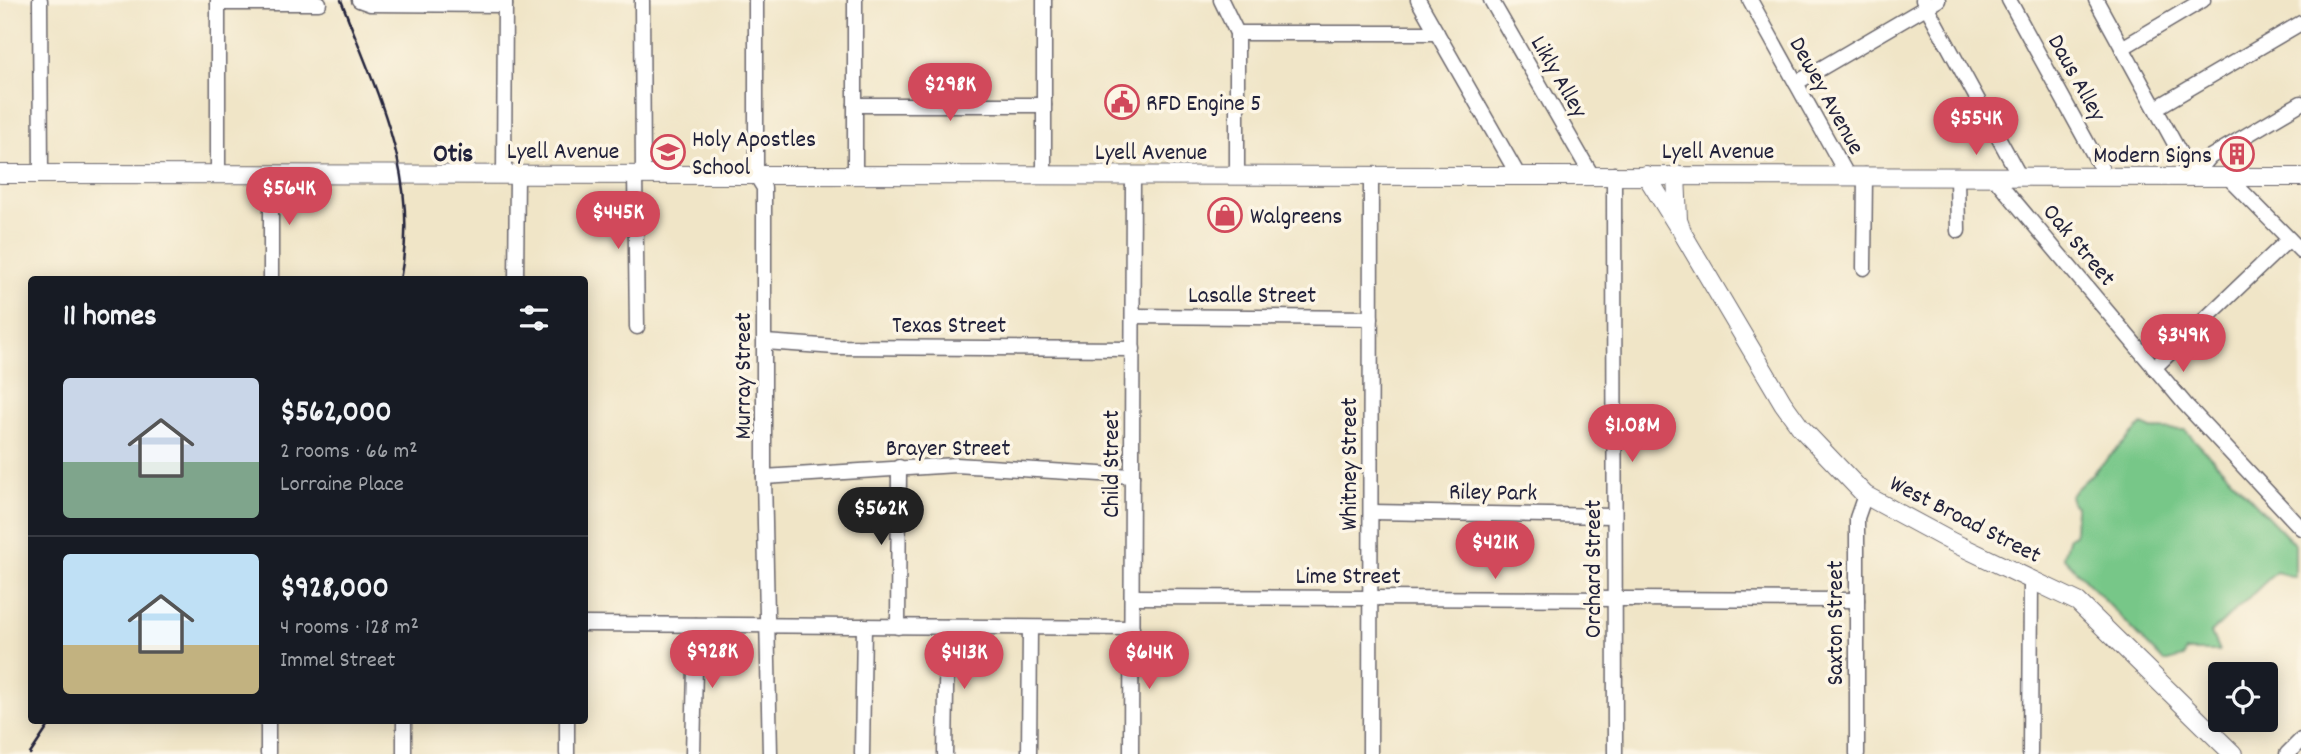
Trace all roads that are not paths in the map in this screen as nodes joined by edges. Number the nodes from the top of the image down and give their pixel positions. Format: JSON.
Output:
{"nodes":[{"id":1,"x":40,"y":0,"type":"edge"},
{"id":2,"x":359,"y":0,"type":"edge"},
{"id":3,"x":642,"y":0,"type":"edge"},
{"id":4,"x":756,"y":0,"type":"edge"},
{"id":5,"x":855,"y":0,"type":"edge"},
{"id":6,"x":1044,"y":0,"type":"edge"},
{"id":7,"x":1221,"y":0,"type":"edge"},
{"id":8,"x":1418,"y":0,"type":"edge"},
{"id":9,"x":1491,"y":0,"type":"edge"},
{"id":10,"x":1750,"y":0,"type":"edge"},
{"id":11,"x":2009,"y":0,"type":"edge"},
{"id":12,"x":2096,"y":0,"type":"edge"},
{"id":13,"x":2203,"y":0,"type":"edge"},
{"id":14,"x":218,"y":1,"type":"edge"},
{"id":15,"x":1929,"y":2,"type":"edge"},
{"id":16,"x":319,"y":3,"type":"dead end"},
{"id":17,"x":505,"y":3,"type":"edge"},
{"id":18,"x":2301,"y":23,"type":"edge"},
{"id":19,"x":1237,"y":33,"type":"junction"},
{"id":20,"x":1437,"y":33,"type":"junction"},
{"id":21,"x":2122,"y":48,"type":"junction"},
{"id":22,"x":1796,"y":83,"type":"junction"},
{"id":23,"x":2301,"y":103,"type":"edge"},
{"id":24,"x":855,"y":105,"type":"junction"},
{"id":25,"x":1044,"y":105,"type":"junction"},
{"id":26,"x":2156,"y":108,"type":"junction"},
{"id":27,"x":0,"y":174,"type":"edge"},
{"id":28,"x":41,"y":174,"type":"junction"},
{"id":29,"x":218,"y":174,"type":"junction"},
{"id":30,"x":271,"y":174,"type":"junction"},
{"id":31,"x":510,"y":174,"type":"junction"},
{"id":32,"x":639,"y":174,"type":"junction"},
{"id":33,"x":1591,"y":174,"type":"junction"},
{"id":34,"x":1614,"y":174,"type":"junction"},
{"id":35,"x":756,"y":175,"type":"junction"},
{"id":36,"x":855,"y":175,"type":"junction"},
{"id":37,"x":1044,"y":175,"type":"junction"},
{"id":38,"x":1133,"y":175,"type":"junction"},
{"id":39,"x":1237,"y":175,"type":"junction"},
{"id":40,"x":1371,"y":175,"type":"junction"},
{"id":41,"x":1518,"y":175,"type":"junction"},
{"id":42,"x":1646,"y":175,"type":"junction"},
{"id":43,"x":1676,"y":175,"type":"junction"},
{"id":44,"x":1856,"y":176,"type":"junction"},
{"id":45,"x":1957,"y":176,"type":"junction"},
{"id":46,"x":1994,"y":177,"type":"junction"},
{"id":47,"x":2020,"y":177,"type":"junction"},
{"id":48,"x":2106,"y":177,"type":"junction"},
{"id":49,"x":2193,"y":177,"type":"junction"},
{"id":50,"x":2228,"y":177,"type":"junction"},
{"id":51,"x":2301,"y":177,"type":"edge"},
{"id":52,"x":1958,"y":231,"type":"dead end"},
{"id":53,"x":1683,"y":234,"type":"junction"},
{"id":54,"x":2289,"y":239,"type":"junction"},
{"id":55,"x":2301,"y":251,"type":"edge"},
{"id":56,"x":1864,"y":268,"type":"dead end"},
{"id":57,"x":271,"y":276,"type":"edge"},
{"id":58,"x":516,"y":276,"type":"edge"},
{"id":59,"x":1133,"y":316,"type":"junction"},
{"id":60,"x":1371,"y":318,"type":"junction"},
{"id":61,"x":636,"y":327,"type":"dead end"},
{"id":62,"x":765,"y":342,"type":"junction"},
{"id":63,"x":1133,"y":349,"type":"junction"},
{"id":64,"x":2154,"y":368,"type":"junction"},
{"id":65,"x":898,"y":467,"type":"junction"},
{"id":66,"x":1132,"y":476,"type":"junction"},
{"id":67,"x":764,"y":477,"type":"junction"},
{"id":68,"x":1866,"y":495,"type":"junction"},
{"id":69,"x":1371,"y":512,"type":"junction"},
{"id":70,"x":1614,"y":516,"type":"junction"},
{"id":71,"x":2301,"y":528,"type":"edge"},
{"id":72,"x":2031,"y":578,"type":"junction"},
{"id":73,"x":1132,"y":597,"type":"junction"},
{"id":74,"x":1371,"y":598,"type":"junction"},
{"id":75,"x":1615,"y":599,"type":"junction"},
{"id":76,"x":1857,"y":600,"type":"junction"},
{"id":77,"x":588,"y":624,"type":"edge"},
{"id":78,"x":696,"y":625,"type":"junction"},
{"id":79,"x":766,"y":626,"type":"junction"},
{"id":80,"x":864,"y":626,"type":"junction"},
{"id":81,"x":898,"y":627,"type":"junction"},
{"id":82,"x":947,"y":627,"type":"junction"},
{"id":83,"x":1030,"y":628,"type":"junction"},
{"id":84,"x":1132,"y":628,"type":"junction"},
{"id":85,"x":268,"y":724,"type":"edge"},
{"id":86,"x":404,"y":724,"type":"edge"},
{"id":87,"x":567,"y":724,"type":"edge"},
{"id":88,"x":2301,"y":740,"type":"edge"},
{"id":89,"x":268,"y":754,"type":"edge"},
{"id":90,"x":404,"y":754,"type":"edge"},
{"id":91,"x":567,"y":754,"type":"edge"},
{"id":92,"x":693,"y":754,"type":"edge"},
{"id":93,"x":770,"y":754,"type":"edge"},
{"id":94,"x":862,"y":754,"type":"edge"},
{"id":95,"x":946,"y":754,"type":"edge"},
{"id":96,"x":1029,"y":754,"type":"edge"},
{"id":97,"x":1131,"y":754,"type":"edge"},
{"id":98,"x":1370,"y":754,"type":"edge"},
{"id":99,"x":1615,"y":754,"type":"edge"},
{"id":100,"x":1857,"y":754,"type":"edge"},
{"id":101,"x":2030,"y":754,"type":"edge"},
{"id":102,"x":2233,"y":754,"type":"edge"},
{"id":103,"x":2287,"y":754,"type":"edge"}],
"edges":[{"from":1,"to":28,"type":"street"},
{"from":2,"to":17,"type":"street"},
{"from":3,"to":32,"type":"street"},
{"from":4,"to":35,"type":"street","name":"Murray Street"},
{"from":5,"to":24,"type":"street"},
{"from":6,"to":25,"type":"street"},
{"from":7,"to":19,"type":"street"},
{"from":8,"to":20,"type":"street"},
{"from":9,"to":33,"type":"street","name":"Likly Alley"},
{"from":10,"to":22,"type":"street","name":"Dewey Avenue"},
{"from":11,"to":48,"type":"street","name":"Daus Alley"},
{"from":12,"to":21,"type":"street"},
{"from":13,"to":21,"type":"street"},
{"from":14,"to":16,"type":"street"},
{"from":14,"to":29,"type":"street"},
{"from":15,"to":22,"type":"street"},
{"from":15,"to":47,"type":"street"},
{"from":17,"to":31,"type":"street"},
{"from":18,"to":26,"type":"street"},
{"from":19,"to":20,"type":"street"},
{"from":19,"to":39,"type":"street"},
{"from":20,"to":41,"type":"street"},
{"from":21,"to":26,"type":"street"},
{"from":22,"to":44,"type":"street","name":"Dewey Avenue"},
{"from":23,"to":49,"type":"street"},
{"from":24,"to":25,"type":"street"},
{"from":24,"to":36,"type":"street"},
{"from":25,"to":37,"type":"street"},
{"from":26,"to":49,"type":"street"},
{"from":27,"to":28,"type":"main road","name":"Lyell Avenue"},
{"from":28,"to":29,"type":"main road","name":"Lyell Avenue"},
{"from":29,"to":30,"type":"main road","name":"Lyell Avenue"},
{"from":30,"to":31,"type":"main road","name":"Lyell Avenue"},
{"from":30,"to":57,"type":"street"},
{"from":31,"to":32,"type":"main road","name":"Lyell Avenue"},
{"from":31,"to":58,"type":"street"},
{"from":32,"to":35,"type":"main road","name":"Lyell Avenue"},
{"from":32,"to":61,"type":"street"},
{"from":33,"to":34,"type":"main road","name":"Lyell Avenue"},
{"from":33,"to":41,"type":"main road","name":"Lyell Avenue"},
{"from":34,"to":42,"type":"main road","name":"Lyell Avenue"},
{"from":34,"to":70,"type":"street","name":"Orchard Street"},
{"from":35,"to":36,"type":"main road","name":"Lyell Avenue"},
{"from":35,"to":62,"type":"street","name":"Murray Street"},
{"from":36,"to":37,"type":"main road","name":"Lyell Avenue"},
{"from":37,"to":38,"type":"main road","name":"Lyell Avenue"},
{"from":38,"to":39,"type":"main road","name":"Lyell Avenue"},
{"from":38,"to":59,"type":"street","name":"Child Street"},
{"from":39,"to":40,"type":"main road","name":"Lyell Avenue"},
{"from":40,"to":41,"type":"main road","name":"Lyell Avenue"},
{"from":40,"to":60,"type":"street","name":"Whitney Street"},
{"from":42,"to":43,"type":"main road","name":"Lyell Avenue"},
{"from":42,"to":53,"type":"main road"},
{"from":43,"to":44,"type":"main road","name":"Lyell Avenue"},
{"from":43,"to":53,"type":"main road","name":"West Broad Street"},
{"from":44,"to":45,"type":"main road","name":"Lyell Avenue"},
{"from":44,"to":56,"type":"street"},
{"from":45,"to":46,"type":"main road","name":"Lyell Avenue"},
{"from":45,"to":52,"type":"street"},
{"from":46,"to":47,"type":"main road","name":"Lyell Avenue"},
{"from":46,"to":64,"type":"street","name":"Oak Street"},
{"from":47,"to":48,"type":"main road","name":"Lyell Avenue"},
{"from":48,"to":49,"type":"main road","name":"Lyell Avenue"},
{"from":49,"to":50,"type":"main road","name":"Lyell Avenue"},
{"from":50,"to":51,"type":"main road","name":"Lyell Avenue"},
{"from":50,"to":54,"type":"street"},
{"from":53,"to":68,"type":"main road","name":"West Broad Street"},
{"from":54,"to":55,"type":"street"},
{"from":54,"to":64,"type":"street"},
{"from":59,"to":60,"type":"street","name":"Lasalle Street"},
{"from":59,"to":63,"type":"street","name":"Child Street"},
{"from":60,"to":69,"type":"street","name":"Whitney Street"},
{"from":62,"to":63,"type":"street","name":"Texas Street"},
{"from":62,"to":67,"type":"street","name":"Murray Street"},
{"from":63,"to":66,"type":"street","name":"Child Street"},
{"from":64,"to":71,"type":"street","name":"Oak Street"},
{"from":65,"to":66,"type":"street","name":"Brayer Street"},
{"from":65,"to":67,"type":"street","name":"Brayer Street"},
{"from":65,"to":81,"type":"street"},
{"from":66,"to":73,"type":"street","name":"Child Street"},
{"from":67,"to":79,"type":"street","name":"Murray Street"},
{"from":68,"to":72,"type":"main road","name":"West Broad Street"},
{"from":68,"to":76,"type":"street","name":"Saxton Street"},
{"from":69,"to":70,"type":"street","name":"Riley Park"},
{"from":69,"to":74,"type":"street","name":"Whitney Street"},
{"from":70,"to":75,"type":"street","name":"Orchard Street"},
{"from":72,"to":101,"type":"street"},
{"from":72,"to":102,"type":"main road","name":"West Broad Street"},
{"from":73,"to":74,"type":"street","name":"Lime Street"},
{"from":73,"to":84,"type":"street","name":"Child Street"},
{"from":74,"to":75,"type":"street","name":"Lime Street"},
{"from":74,"to":98,"type":"street","name":"Whitney Street"},
{"from":75,"to":76,"type":"street","name":"Lime Street"},
{"from":75,"to":99,"type":"street","name":"Orchard Street"},
{"from":76,"to":100,"type":"street","name":"Saxton Street"},
{"from":77,"to":78,"type":"street"},
{"from":78,"to":79,"type":"street"},
{"from":78,"to":92,"type":"street"},
{"from":79,"to":80,"type":"street"},
{"from":79,"to":93,"type":"street","name":"Murray Street"},
{"from":80,"to":81,"type":"street"},
{"from":80,"to":94,"type":"street"},
{"from":81,"to":82,"type":"street"},
{"from":82,"to":83,"type":"street"},
{"from":82,"to":95,"type":"street"},
{"from":83,"to":84,"type":"street"},
{"from":83,"to":96,"type":"street"},
{"from":84,"to":97,"type":"street","name":"Child Street"},
{"from":85,"to":89,"type":"street"},
{"from":86,"to":90,"type":"street"},
{"from":87,"to":91,"type":"street"},
{"from":88,"to":103,"type":"street"}]}
